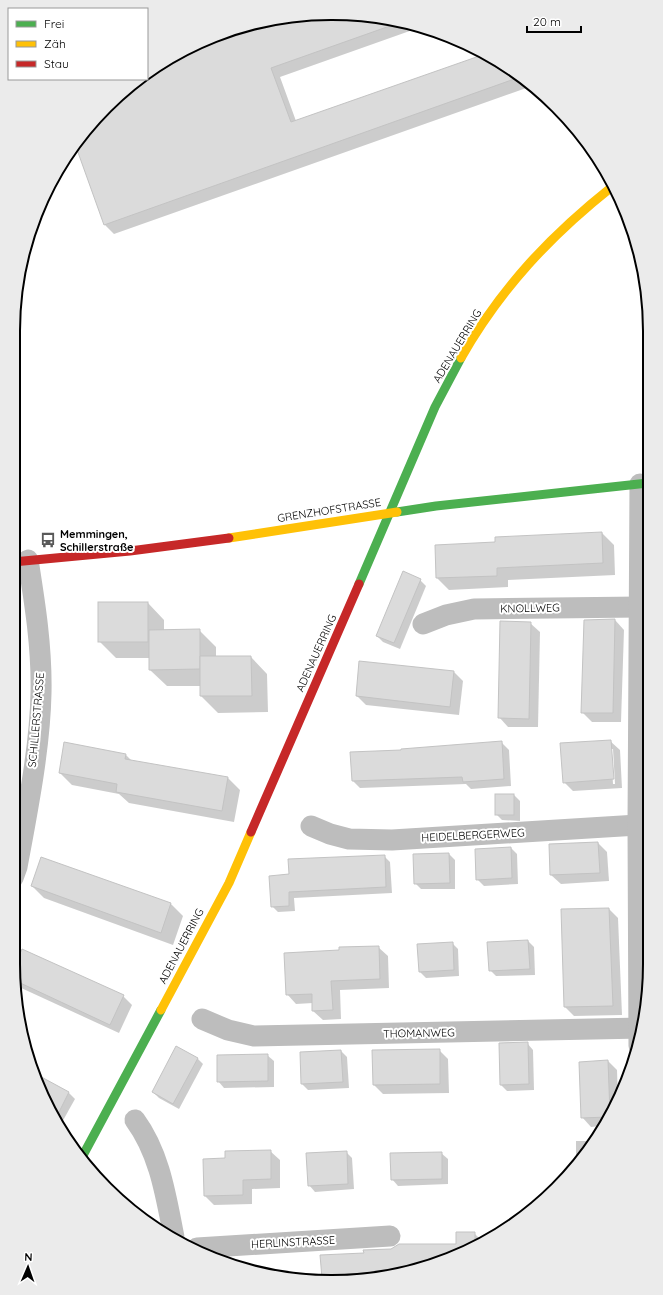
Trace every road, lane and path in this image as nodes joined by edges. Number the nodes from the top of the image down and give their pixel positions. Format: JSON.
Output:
{"nodes":[{"id":1,"x":609,"y":190,"type":"edge"},
{"id":2,"x":643,"y":483,"type":"edge"},
{"id":3,"x":390,"y":513,"type":"junction"},
{"id":4,"x":643,"y":514,"type":"edge"},
{"id":5,"x":21,"y":561,"type":"edge"},
{"id":6,"x":640,"y":607,"type":"junction"},
{"id":7,"x":423,"y":624,"type":"dead end"},
{"id":8,"x":643,"y":642,"type":"edge"},
{"id":9,"x":643,"y":682,"type":"edge"},
{"id":10,"x":20,"y":816,"type":"edge"},
{"id":11,"x":638,"y":825,"type":"junction"},
{"id":12,"x":310,"y":826,"type":"dead end"},
{"id":13,"x":640,"y":1006,"type":"edge"},
{"id":14,"x":202,"y":1019,"type":"dead end"},
{"id":15,"x":634,"y":1034,"type":"edge"},
{"id":16,"x":135,"y":1120,"type":"dead end"},
{"id":17,"x":84,"y":1153,"type":"edge"},
{"id":18,"x":173,"y":1231,"type":"edge"},
{"id":19,"x":390,"y":1236,"type":"dead end"},
{"id":20,"x":204,"y":1248,"type":"edge"}],
"edges":[{"from":1,"to":3,"type":"main road","name":"ADENAUERRING"},
{"from":2,"to":3,"type":"main road","name":"GRENZHOFSTRASSE"},
{"from":3,"to":5,"type":"main road","name":"GRENZHOFSTRASSE"},
{"from":3,"to":17,"type":"main road","name":"ADENAUERRING"},
{"from":4,"to":6,"type":"street"},
{"from":5,"to":10,"type":"street","name":"SCHILLERSTRASSE"},
{"from":6,"to":7,"type":"street","name":"KNOLLWEG"},
{"from":6,"to":8,"type":"street"},
{"from":9,"to":11,"type":"street"},
{"from":11,"to":12,"type":"street","name":"HEIDELBERGERWEG"},
{"from":11,"to":13,"type":"street"},
{"from":14,"to":15,"type":"street","name":"THOMANWEG"},
{"from":16,"to":18,"type":"street"},
{"from":19,"to":20,"type":"street","name":"HERLINSTRASSE"}]}
